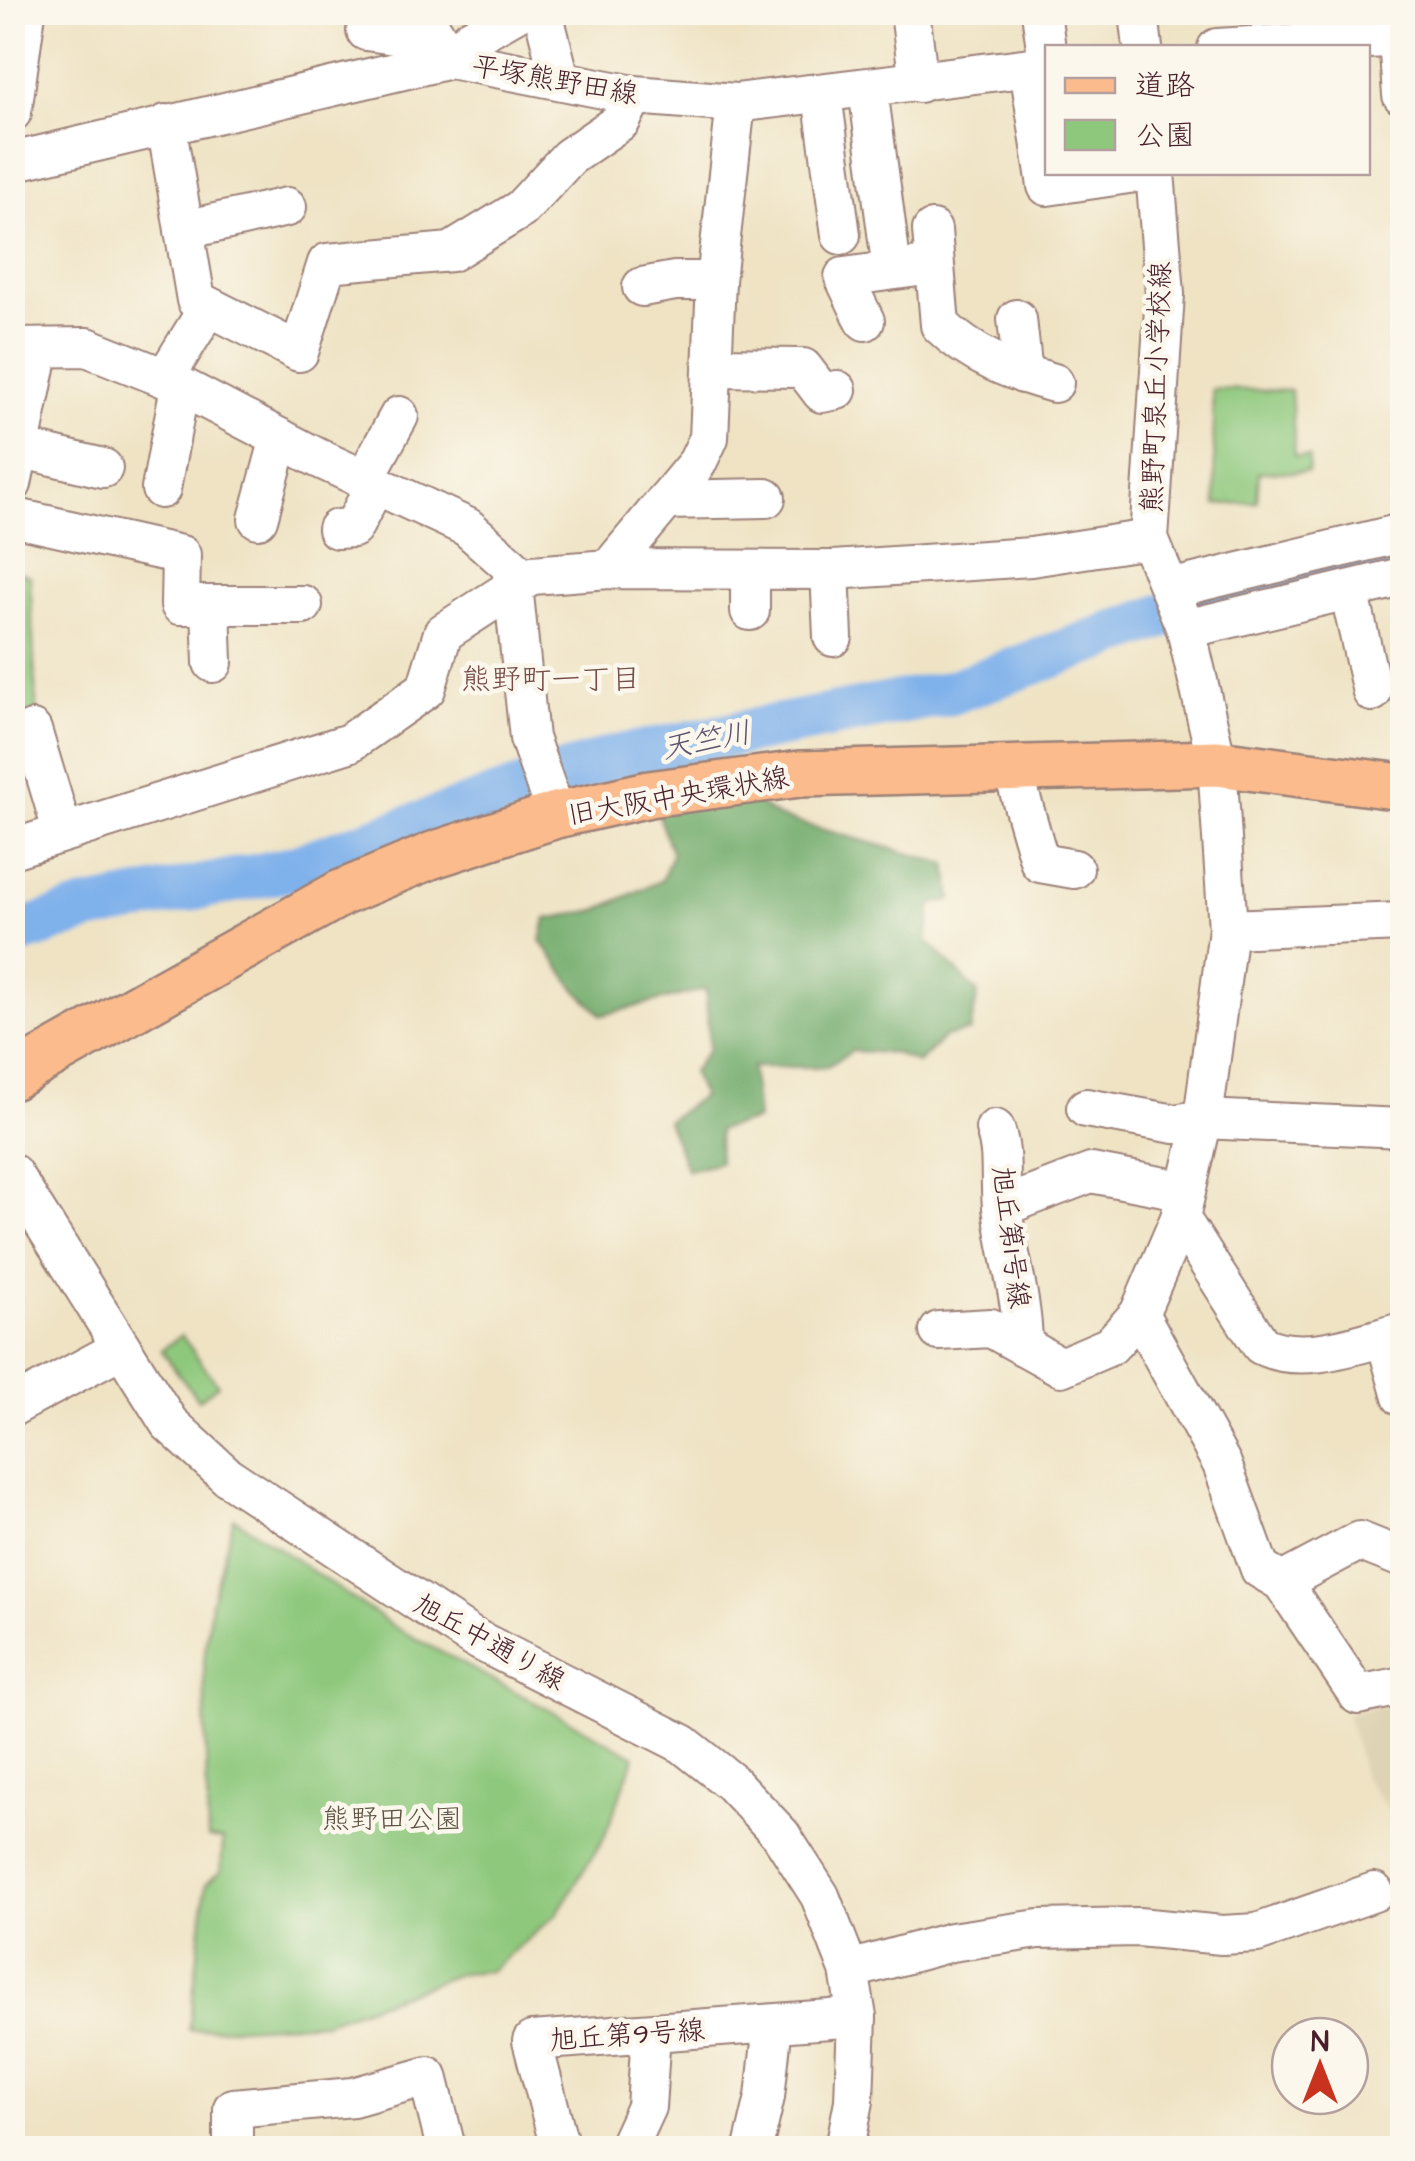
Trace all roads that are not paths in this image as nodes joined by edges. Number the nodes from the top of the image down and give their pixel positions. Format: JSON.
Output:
{"nodes":[{"id":1,"x":26,"y":12,"type":"edge"},
{"id":2,"x":517,"y":12,"type":"edge"},
{"id":3,"x":543,"y":12,"type":"edge"},
{"id":4,"x":910,"y":12,"type":"edge"},
{"id":5,"x":1041,"y":12,"type":"edge"},
{"id":6,"x":1139,"y":12,"type":"edge"},
{"id":7,"x":1399,"y":29,"type":"edge"},
{"id":8,"x":366,"y":31,"type":"dead end"},
{"id":9,"x":437,"y":38,"type":"edge"},
{"id":10,"x":1144,"y":45,"type":"edge"},
{"id":11,"x":1286,"y":45,"type":"edge"},
{"id":12,"x":1041,"y":65,"type":"edge"},
{"id":13,"x":560,"y":78,"type":"junction"},
{"id":14,"x":920,"y":83,"type":"junction"},
{"id":15,"x":868,"y":89,"type":"junction"},
{"id":16,"x":634,"y":95,"type":"junction"},
{"id":17,"x":822,"y":95,"type":"junction"},
{"id":18,"x":1402,"y":95,"type":"edge"},
{"id":19,"x":736,"y":104,"type":"junction"},
{"id":20,"x":12,"y":112,"type":"edge"},
{"id":21,"x":166,"y":124,"type":"junction"},
{"id":22,"x":1045,"y":134,"type":"edge"},
{"id":23,"x":12,"y":162,"type":"edge"},
{"id":24,"x":1047,"y":175,"type":"edge"},
{"id":25,"x":1122,"y":175,"type":"edge"},
{"id":26,"x":1155,"y":175,"type":"edge"},
{"id":27,"x":286,"y":208,"type":"dead end"},
{"id":28,"x":184,"y":230,"type":"junction"},
{"id":29,"x":842,"y":235,"type":"dead end"},
{"id":30,"x":892,"y":270,"type":"junction"},
{"id":31,"x":716,"y":281,"type":"junction"},
{"id":32,"x":642,"y":287,"type":"dead end"},
{"id":33,"x":208,"y":308,"type":"junction"},
{"id":34,"x":1018,"y":319,"type":"dead end"},
{"id":35,"x":865,"y":321,"type":"dead end"},
{"id":36,"x":26,"y":348,"type":"edge"},
{"id":37,"x":716,"y":367,"type":"junction"},
{"id":38,"x":173,"y":382,"type":"junction"},
{"id":39,"x":837,"y":390,"type":"dead end"},
{"id":40,"x":399,"y":416,"type":"dead end"},
{"id":41,"x":280,"y":438,"type":"junction"},
{"id":42,"x":16,"y":468,"type":"edge"},
{"id":43,"x":102,"y":468,"type":"dead end"},
{"id":44,"x":370,"y":482,"type":"junction"},
{"id":45,"x":161,"y":489,"type":"dead end"},
{"id":46,"x":766,"y":498,"type":"dead end"},
{"id":47,"x":666,"y":500,"type":"junction"},
{"id":48,"x":12,"y":517,"type":"edge"},
{"id":49,"x":258,"y":519,"type":"dead end"},
{"id":50,"x":337,"y":529,"type":"dead end"},
{"id":51,"x":1402,"y":533,"type":"edge"},
{"id":52,"x":1149,"y":538,"type":"junction"},
{"id":53,"x":609,"y":569,"type":"junction"},
{"id":54,"x":830,"y":570,"type":"junction"},
{"id":55,"x":750,"y":571,"type":"junction"},
{"id":56,"x":1402,"y":577,"type":"edge"},
{"id":57,"x":515,"y":583,"type":"junction"},
{"id":58,"x":1349,"y":590,"type":"junction"},
{"id":59,"x":211,"y":604,"type":"junction"},
{"id":60,"x":303,"y":604,"type":"dead end"},
{"id":61,"x":1178,"y":609,"type":"junction"},
{"id":62,"x":750,"y":612,"type":"dead end"},
{"id":63,"x":833,"y":637,"type":"dead end"},
{"id":64,"x":213,"y":663,"type":"dead end"},
{"id":65,"x":1372,"y":692,"type":"dead end"},
{"id":66,"x":32,"y":730,"type":"dead end"},
{"id":67,"x":1217,"y":762,"type":"junction"},
{"id":68,"x":1012,"y":766,"type":"junction"},
{"id":69,"x":29,"y":781,"type":"edge"},
{"id":70,"x":1402,"y":787,"type":"edge"},
{"id":71,"x":548,"y":792,"type":"junction"},
{"id":72,"x":62,"y":830,"type":"junction"},
{"id":73,"x":12,"y":848,"type":"edge"},
{"id":74,"x":1074,"y":869,"type":"dead end"},
{"id":75,"x":1402,"y":922,"type":"edge"},
{"id":76,"x":1228,"y":929,"type":"junction"},
{"id":77,"x":12,"y":1077,"type":"edge"},
{"id":78,"x":1086,"y":1108,"type":"dead end"},
{"id":79,"x":1204,"y":1120,"type":"junction"},
{"id":80,"x":1402,"y":1128,"type":"edge"},
{"id":81,"x":995,"y":1129,"type":"dead end"},
{"id":82,"x":12,"y":1172,"type":"edge"},
{"id":83,"x":1183,"y":1205,"type":"junction"},
{"id":84,"x":1002,"y":1207,"type":"junction"},
{"id":85,"x":1138,"y":1314,"type":"junction"},
{"id":86,"x":939,"y":1331,"type":"dead end"},
{"id":87,"x":1394,"y":1335,"type":"edge"},
{"id":88,"x":1024,"y":1346,"type":"junction"},
{"id":89,"x":120,"y":1349,"type":"junction"},
{"id":90,"x":1402,"y":1397,"type":"edge"},
{"id":91,"x":12,"y":1407,"type":"edge"},
{"id":92,"x":1402,"y":1558,"type":"edge"},
{"id":93,"x":1282,"y":1582,"type":"junction"},
{"id":94,"x":1402,"y":1686,"type":"edge"},
{"id":95,"x":1374,"y":1892,"type":"dead end"},
{"id":96,"x":849,"y":1970,"type":"junction"},
{"id":97,"x":857,"y":2018,"type":"junction"},
{"id":98,"x":772,"y":2024,"type":"junction"},
{"id":99,"x":651,"y":2034,"type":"junction"},
{"id":100,"x":233,"y":2148,"type":"edge"},
{"id":101,"x":446,"y":2148,"type":"edge"},
{"id":102,"x":560,"y":2148,"type":"edge"},
{"id":103,"x":628,"y":2148,"type":"edge"},
{"id":104,"x":753,"y":2148,"type":"edge"},
{"id":105,"x":844,"y":2148,"type":"edge"}],
"edges":[{"from":1,"to":20,"type":"street"},
{"from":2,"to":9,"type":"street"},
{"from":3,"to":13,"type":"street"},
{"from":4,"to":14,"type":"street"},
{"from":5,"to":12,"type":"street"},
{"from":6,"to":10,"type":"street"},
{"from":7,"to":11,"type":"street"},
{"from":7,"to":18,"type":"street"},
{"from":8,"to":9,"type":"street"},
{"from":9,"to":13,"type":"street","name":"平塚熊野田線"},
{"from":9,"to":21,"type":"street","name":"平塚熊野田線"},
{"from":12,"to":14,"type":"street","name":"平塚熊野田線"},
{"from":12,"to":22,"type":"street"},
{"from":13,"to":16,"type":"street","name":"平塚熊野田線"},
{"from":14,"to":15,"type":"street","name":"平塚熊野田線"},
{"from":15,"to":17,"type":"street","name":"平塚熊野田線"},
{"from":15,"to":30,"type":"street"},
{"from":16,"to":19,"type":"street","name":"平塚熊野田線"},
{"from":16,"to":33,"type":"street"},
{"from":17,"to":19,"type":"street","name":"平塚熊野田線"},
{"from":17,"to":29,"type":"street"},
{"from":19,"to":31,"type":"street"},
{"from":21,"to":23,"type":"street","name":"平塚熊野田線"},
{"from":21,"to":28,"type":"street"},
{"from":24,"to":25,"type":"street"},
{"from":26,"to":52,"type":"street","name":"熊野町泉丘小学校線"},
{"from":27,"to":28,"type":"street"},
{"from":28,"to":33,"type":"street"},
{"from":30,"to":34,"type":"street"},
{"from":30,"to":35,"type":"street"},
{"from":31,"to":32,"type":"street"},
{"from":31,"to":37,"type":"street"},
{"from":33,"to":38,"type":"street"},
{"from":36,"to":38,"type":"street"},
{"from":36,"to":42,"type":"street"},
{"from":37,"to":39,"type":"street"},
{"from":37,"to":47,"type":"street"},
{"from":38,"to":41,"type":"street"},
{"from":38,"to":45,"type":"street"},
{"from":40,"to":44,"type":"street"},
{"from":41,"to":44,"type":"street"},
{"from":41,"to":49,"type":"street"},
{"from":42,"to":43,"type":"street"},
{"from":44,"to":50,"type":"street"},
{"from":44,"to":57,"type":"street"},
{"from":46,"to":47,"type":"street"},
{"from":47,"to":53,"type":"street"},
{"from":48,"to":59,"type":"street"},
{"from":51,"to":61,"type":"street"},
{"from":52,"to":54,"type":"street"},
{"from":52,"to":61,"type":"street","name":"熊野町泉丘小学校線"},
{"from":53,"to":55,"type":"street"},
{"from":53,"to":57,"type":"street"},
{"from":54,"to":55,"type":"street"},
{"from":54,"to":63,"type":"street"},
{"from":55,"to":62,"type":"street"},
{"from":56,"to":58,"type":"street"},
{"from":57,"to":71,"type":"street"},
{"from":57,"to":72,"type":"street"},
{"from":58,"to":61,"type":"street"},
{"from":58,"to":65,"type":"street"},
{"from":59,"to":60,"type":"street"},
{"from":59,"to":64,"type":"street"},
{"from":61,"to":67,"type":"street","name":"熊野町泉丘小学校線"},
{"from":66,"to":69,"type":"street"},
{"from":67,"to":68,"type":"main road","name":"旧大阪中央環状線"},
{"from":67,"to":70,"type":"main road","name":"旧大阪中央環状線"},
{"from":67,"to":76,"type":"street","name":"熊野町泉丘小学校線"},
{"from":68,"to":71,"type":"main road","name":"旧大阪中央環状線"},
{"from":68,"to":74,"type":"street"},
{"from":69,"to":72,"type":"street"},
{"from":71,"to":77,"type":"main road","name":"旧大阪中央環状線"},
{"from":72,"to":73,"type":"street"},
{"from":75,"to":76,"type":"street"},
{"from":76,"to":79,"type":"street","name":"熊野町泉丘小学校線"},
{"from":78,"to":79,"type":"street"},
{"from":79,"to":80,"type":"street"},
{"from":79,"to":83,"type":"street","name":"熊野町泉丘小学校線"},
{"from":81,"to":84,"type":"street","name":"旭丘第1号線"},
{"from":82,"to":89,"type":"street","name":"旭丘中通り線"},
{"from":83,"to":84,"type":"street"},
{"from":83,"to":85,"type":"street","name":"熊野町泉丘小学校線"},
{"from":83,"to":87,"type":"street"},
{"from":84,"to":88,"type":"street","name":"旭丘第1号線"},
{"from":85,"to":88,"type":"street","name":"熊野町泉丘小学校線"},
{"from":85,"to":93,"type":"street"},
{"from":86,"to":88,"type":"street"},
{"from":87,"to":90,"type":"street"},
{"from":89,"to":91,"type":"street"},
{"from":89,"to":96,"type":"street","name":"旭丘中通り線"},
{"from":92,"to":93,"type":"street"},
{"from":93,"to":94,"type":"street"},
{"from":95,"to":96,"type":"street"},
{"from":96,"to":97,"type":"street","name":"旭丘中通り線"},
{"from":97,"to":98,"type":"street","name":"旭丘第9号線"},
{"from":97,"to":105,"type":"street","name":"旭丘中通り線"},
{"from":98,"to":99,"type":"street","name":"旭丘第9号線"},
{"from":98,"to":104,"type":"street"},
{"from":99,"to":102,"type":"street","name":"旭丘第9号線"},
{"from":99,"to":103,"type":"street"},
{"from":100,"to":101,"type":"street"}]}
